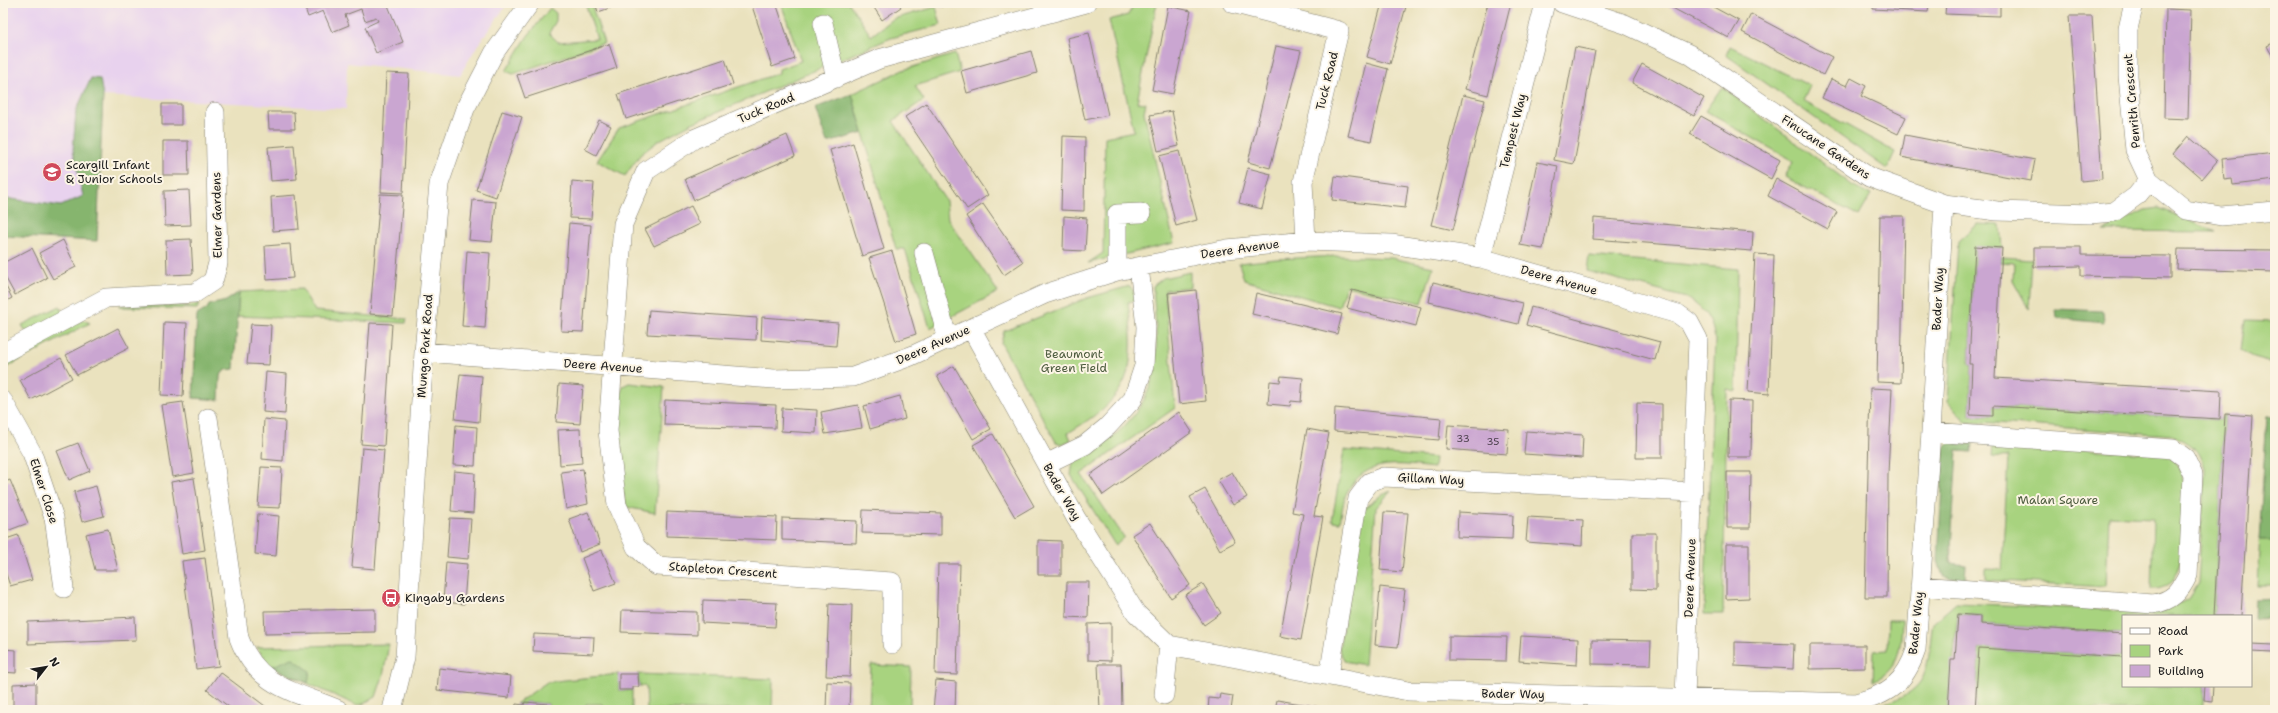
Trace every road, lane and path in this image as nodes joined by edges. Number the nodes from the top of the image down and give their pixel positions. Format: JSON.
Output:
{"nodes":[{"id":1,"x":530,"y":3,"type":"edge"},
{"id":2,"x":1086,"y":3,"type":"edge"},
{"id":3,"x":1232,"y":3,"type":"edge"},
{"id":4,"x":1545,"y":3,"type":"edge"},
{"id":5,"x":1562,"y":3,"type":"edge"},
{"id":6,"x":2134,"y":3,"type":"edge"},
{"id":7,"x":823,"y":23,"type":"dead end"},
{"id":8,"x":836,"y":78,"type":"junction"},
{"id":9,"x":215,"y":112,"type":"dead end"},
{"id":10,"x":2149,"y":180,"type":"junction"},
{"id":11,"x":1944,"y":204,"type":"junction"},
{"id":12,"x":2275,"y":211,"type":"edge"},
{"id":13,"x":1141,"y":213,"type":"dead end"},
{"id":14,"x":1306,"y":241,"type":"junction"},
{"id":15,"x":924,"y":253,"type":"dead end"},
{"id":16,"x":1481,"y":258,"type":"junction"},
{"id":17,"x":1139,"y":267,"type":"junction"},
{"id":18,"x":1117,"y":270,"type":"junction"},
{"id":19,"x":971,"y":328,"type":"junction"},
{"id":20,"x":948,"y":340,"type":"junction"},
{"id":21,"x":424,"y":352,"type":"junction"},
{"id":22,"x":3,"y":353,"type":"edge"},
{"id":23,"x":612,"y":367,"type":"junction"},
{"id":24,"x":3,"y":401,"type":"edge"},
{"id":25,"x":208,"y":418,"type":"dead end"},
{"id":26,"x":1931,"y":432,"type":"junction"},
{"id":27,"x":1046,"y":464,"type":"junction"},
{"id":28,"x":1693,"y":492,"type":"junction"},
{"id":29,"x":1920,"y":586,"type":"junction"},
{"id":30,"x":64,"y":588,"type":"dead end"},
{"id":31,"x":892,"y":644,"type":"dead end"},
{"id":32,"x":1169,"y":645,"type":"junction"},
{"id":33,"x":1329,"y":676,"type":"junction"},
{"id":34,"x":1164,"y":694,"type":"dead end"},
{"id":35,"x":1685,"y":698,"type":"junction"},
{"id":36,"x":339,"y":710,"type":"edge"},
{"id":37,"x":392,"y":710,"type":"edge"}],
"edges":[{"from":1,"to":21,"type":"street","name":"Mungo Park Road"},
{"from":2,"to":8,"type":"street","name":"Tuck Road"},
{"from":3,"to":14,"type":"street","name":"Tuck Road"},
{"from":4,"to":16,"type":"street","name":"Tempest Way"},
{"from":5,"to":11,"type":"street","name":"Finucane Gardens"},
{"from":6,"to":10,"type":"street","name":"Penrith Crescent"},
{"from":7,"to":8,"type":"street"},
{"from":8,"to":23,"type":"street","name":"Tuck Road"},
{"from":9,"to":22,"type":"street","name":"Elmer Gardens"},
{"from":10,"to":11,"type":"street","name":"Finucane Gardens"},
{"from":10,"to":12,"type":"street","name":"Penrith Crescent"},
{"from":11,"to":26,"type":"street","name":"Bader Way"},
{"from":13,"to":18,"type":"street"},
{"from":14,"to":16,"type":"street","name":"Deere Avenue"},
{"from":14,"to":17,"type":"street","name":"Deere Avenue"},
{"from":15,"to":20,"type":"street"},
{"from":16,"to":28,"type":"street","name":"Deere Avenue"},
{"from":17,"to":18,"type":"street","name":"Deere Avenue"},
{"from":17,"to":27,"type":"street"},
{"from":18,"to":19,"type":"street","name":"Deere Avenue"},
{"from":19,"to":20,"type":"street","name":"Deere Avenue"},
{"from":19,"to":27,"type":"street","name":"Bader Way"},
{"from":20,"to":23,"type":"street","name":"Deere Avenue"},
{"from":21,"to":23,"type":"street","name":"Deere Avenue"},
{"from":21,"to":37,"type":"street","name":"Mungo Park Road"},
{"from":23,"to":31,"type":"street","name":"Stapleton Crescent"},
{"from":24,"to":30,"type":"street","name":"Elmer Close"},
{"from":25,"to":36,"type":"street"},
{"from":26,"to":29,"type":"street","name":"Bader Way"},
{"from":26,"to":29,"type":"street"},
{"from":27,"to":32,"type":"street","name":"Bader Way"},
{"from":28,"to":33,"type":"street","name":"Gillam Way"},
{"from":28,"to":35,"type":"street","name":"Deere Avenue"},
{"from":29,"to":35,"type":"street","name":"Bader Way"},
{"from":32,"to":33,"type":"street","name":"Bader Way"},
{"from":32,"to":34,"type":"street"},
{"from":33,"to":35,"type":"street","name":"Bader Way"}]}
